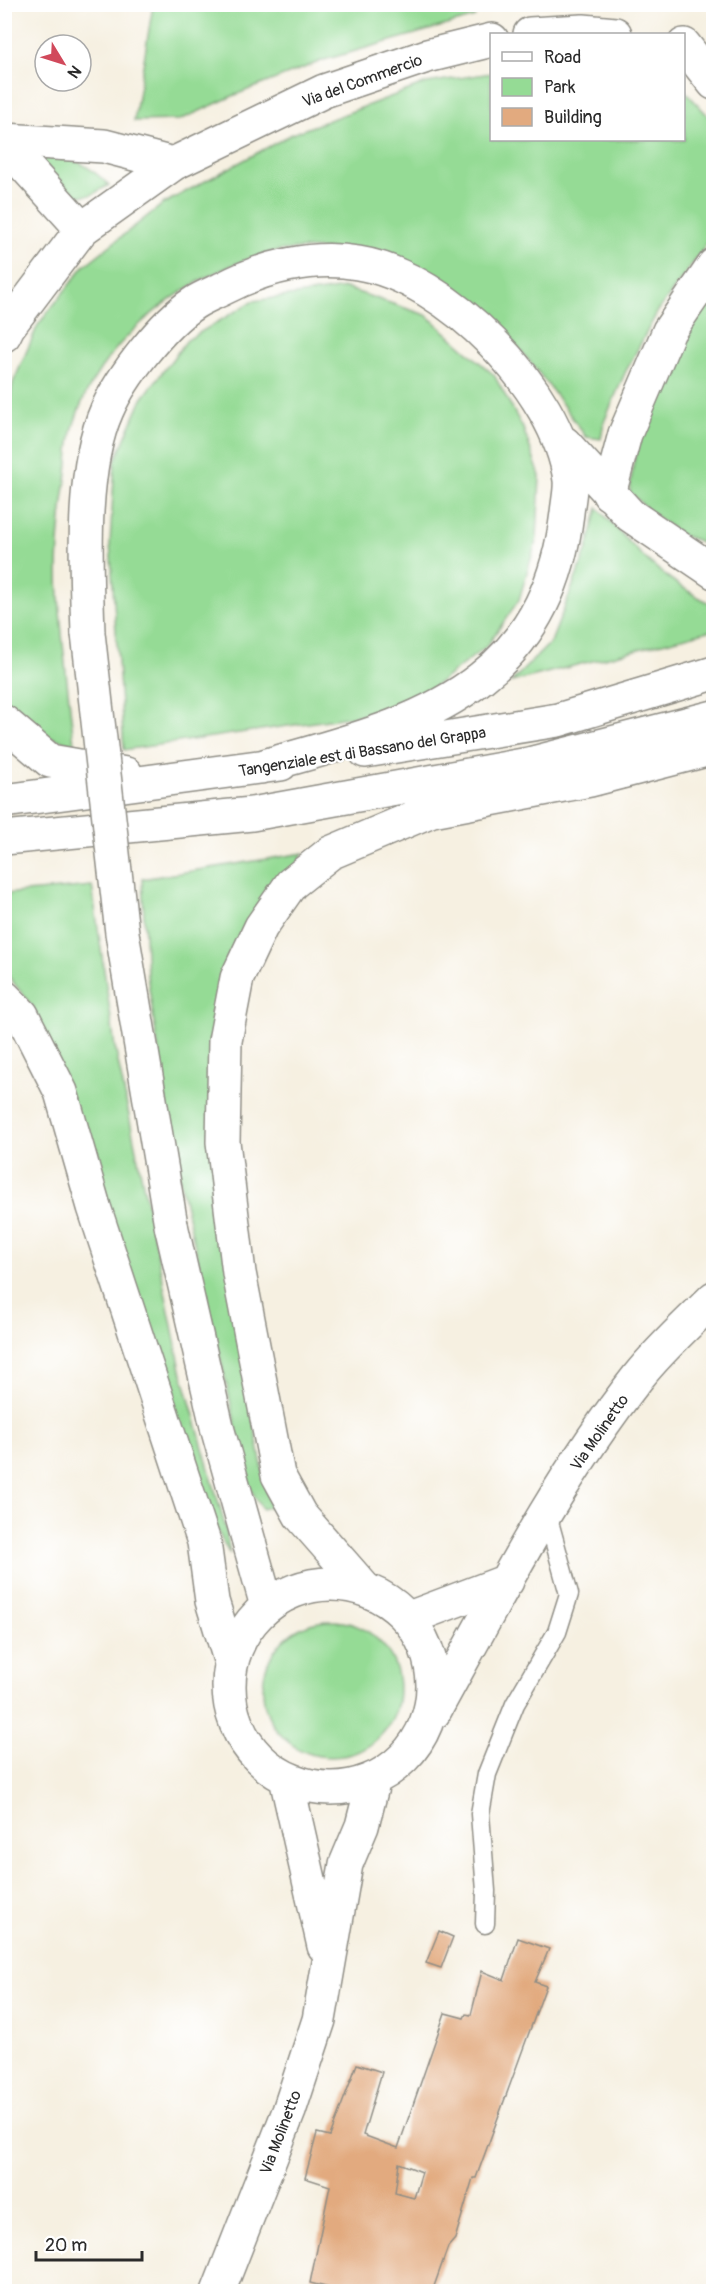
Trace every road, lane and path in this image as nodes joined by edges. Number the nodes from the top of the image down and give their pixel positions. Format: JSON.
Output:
{"nodes":[{"id":1,"x":548,"y":33,"type":"edge"},
{"id":2,"x":604,"y":33,"type":"edge"},
{"id":3,"x":490,"y":40,"type":"edge"},
{"id":4,"x":685,"y":44,"type":"edge"},
{"id":5,"x":685,"y":45,"type":"edge"},
{"id":6,"x":714,"y":50,"type":"edge"},
{"id":7,"x":714,"y":83,"type":"edge"},
{"id":8,"x":4,"y":142,"type":"edge"},
{"id":9,"x":173,"y":164,"type":"junction"},
{"id":10,"x":82,"y":229,"type":"junction"},
{"id":11,"x":714,"y":265,"type":"edge"},
{"id":12,"x":4,"y":334,"type":"edge"},
{"id":13,"x":558,"y":437,"type":"junction"},
{"id":14,"x":619,"y":505,"type":"junction"},
{"id":15,"x":714,"y":563,"type":"edge"},
{"id":16,"x":714,"y":572,"type":"edge"},
{"id":17,"x":714,"y":673,"type":"edge"},
{"id":18,"x":714,"y":717,"type":"edge"},
{"id":19,"x":4,"y":722,"type":"edge"},
{"id":20,"x":714,"y":748,"type":"edge"},
{"id":21,"x":261,"y":767,"type":"junction"},
{"id":22,"x":191,"y":777,"type":"junction"},
{"id":23,"x":4,"y":801,"type":"edge"},
{"id":24,"x":4,"y":838,"type":"edge"},
{"id":25,"x":4,"y":997,"type":"edge"},
{"id":26,"x":714,"y":1298,"type":"edge"},
{"id":27,"x":546,"y":1510,"type":"junction"},
{"id":28,"x":507,"y":1581,"type":"junction"},
{"id":29,"x":364,"y":1588,"type":"junction"},
{"id":30,"x":267,"y":1606,"type":"junction"},
{"id":31,"x":409,"y":1618,"type":"junction"},
{"id":32,"x":231,"y":1663,"type":"junction"},
{"id":33,"x":422,"y":1733,"type":"junction"},
{"id":34,"x":286,"y":1778,"type":"junction"},
{"id":35,"x":374,"y":1779,"type":"junction"},
{"id":36,"x":485,"y":1924,"type":"dead end"},
{"id":37,"x":328,"y":1968,"type":"junction"},
{"id":38,"x":218,"y":2292,"type":"edge"}],
"edges":[{"from":1,"to":2,"type":"main road"},
{"from":3,"to":9,"type":"main road","name":"Via del Commercio"},
{"from":4,"to":6,"type":"main road"},
{"from":5,"to":7,"type":"main road"},
{"from":8,"to":9,"type":"main road"},
{"from":8,"to":10,"type":"main road"},
{"from":9,"to":10,"type":"main road","name":"Via del Commercio"},
{"from":10,"to":12,"type":"main road","name":"Via del Commercio"},
{"from":11,"to":14,"type":"main road"},
{"from":13,"to":14,"type":"main road"},
{"from":13,"to":21,"type":"main road"},
{"from":13,"to":30,"type":"main road","bridge":true},
{"from":14,"to":15,"type":"main road"},
{"from":14,"to":16,"type":"main road"},
{"from":17,"to":21,"type":"main road","name":"Tangenziale est di Bassano del Grappa"},
{"from":18,"to":24,"type":"main road"},
{"from":19,"to":22,"type":"main road"},
{"from":20,"to":29,"type":"main road"},
{"from":21,"to":22,"type":"main road","name":"Tangenziale est di Bassano del Grappa"},
{"from":22,"to":23,"type":"main road","name":"Tangenziale est di Bassano del Grappa"},
{"from":25,"to":32,"type":"main road"},
{"from":26,"to":27,"type":"main road","name":"Via Molinetto"},
{"from":27,"to":28,"type":"main road","name":"Via Molinetto"},
{"from":27,"to":36,"type":"lane"},
{"from":28,"to":31,"type":"main road"},
{"from":28,"to":33,"type":"main road","name":"Via Molinetto"},
{"from":29,"to":30,"type":"main road","name":"Via Molinetto"},
{"from":29,"to":31,"type":"main road","name":"Via Molinetto"},
{"from":30,"to":32,"type":"main road","name":"Via Molinetto"},
{"from":31,"to":33,"type":"main road","name":"Via Molinetto"},
{"from":32,"to":34,"type":"main road","name":"Via Molinetto"},
{"from":33,"to":35,"type":"main road","name":"Via Molinetto"},
{"from":34,"to":35,"type":"main road","name":"Via Molinetto"},
{"from":34,"to":37,"type":"main road","name":"Via Molinetto"},
{"from":35,"to":37,"type":"main road","name":"Via Molinetto"},
{"from":37,"to":38,"type":"main road","name":"Via Molinetto"}]}
